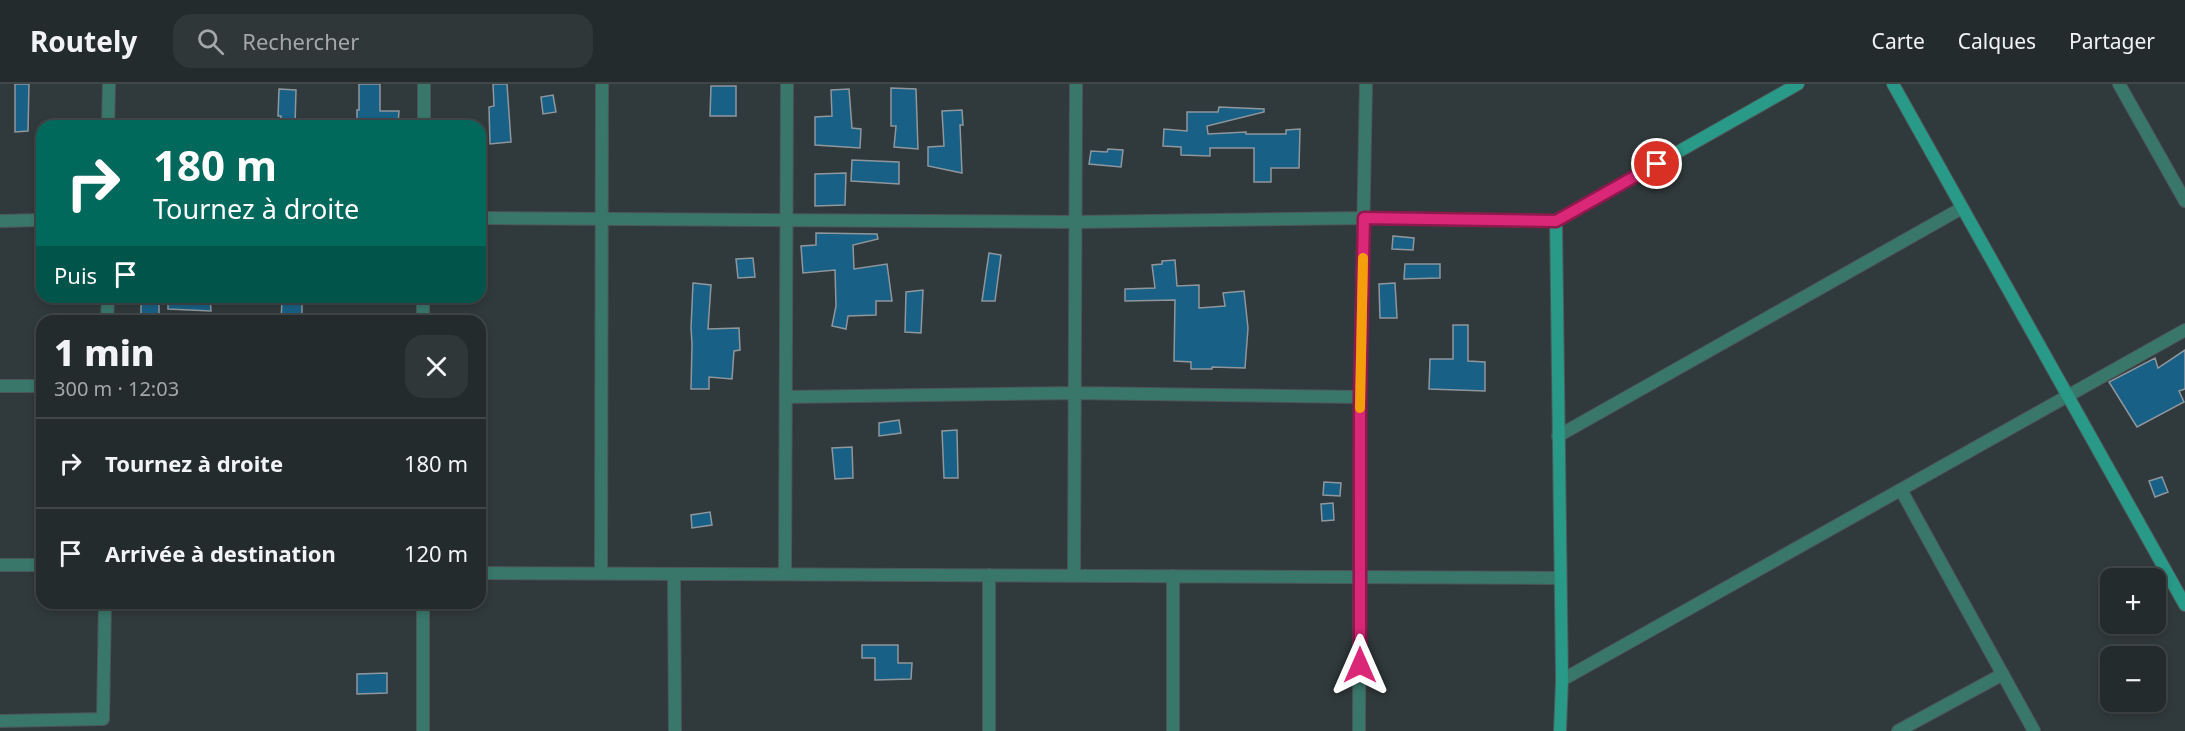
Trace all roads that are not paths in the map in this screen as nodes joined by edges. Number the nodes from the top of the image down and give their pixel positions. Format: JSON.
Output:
{"nodes":[{"id":1,"x":109,"y":84,"type":"edge"},
{"id":2,"x":424,"y":84,"type":"edge"},
{"id":3,"x":602,"y":84,"type":"edge"},
{"id":4,"x":788,"y":84,"type":"edge"},
{"id":5,"x":1076,"y":84,"type":"edge"},
{"id":6,"x":1366,"y":84,"type":"edge"},
{"id":7,"x":1798,"y":84,"type":"edge"},
{"id":8,"x":1893,"y":84,"type":"edge"},
{"id":9,"x":2120,"y":84,"type":"edge"},
{"id":10,"x":108,"y":120,"type":"edge"},
{"id":11,"x":424,"y":120,"type":"edge"},
{"id":12,"x":2185,"y":201,"type":"edge"},
{"id":13,"x":1962,"y":208,"type":"junction"},
{"id":14,"x":486,"y":218,"type":"edge"},
{"id":15,"x":1364,"y":218,"type":"junction"},
{"id":16,"x":602,"y":219,"type":"junction"},
{"id":17,"x":36,"y":220,"type":"edge"},
{"id":18,"x":0,"y":221,"type":"edge"},
{"id":19,"x":1556,"y":221,"type":"junction"},
{"id":20,"x":787,"y":222,"type":"junction"},
{"id":21,"x":1077,"y":222,"type":"junction"},
{"id":22,"x":2185,"y":330,"type":"edge"},
{"id":23,"x":0,"y":386,"type":"edge"},
{"id":24,"x":36,"y":386,"type":"edge"},
{"id":25,"x":1075,"y":393,"type":"junction"},
{"id":26,"x":2067,"y":396,"type":"junction"},
{"id":27,"x":786,"y":397,"type":"junction"},
{"id":28,"x":1360,"y":397,"type":"junction"},
{"id":29,"x":1558,"y":436,"type":"junction"},
{"id":30,"x":1901,"y":490,"type":"junction"},
{"id":31,"x":0,"y":565,"type":"edge"},
{"id":32,"x":36,"y":565,"type":"edge"},
{"id":33,"x":486,"y":573,"type":"edge"},
{"id":34,"x":600,"y":573,"type":"junction"},
{"id":35,"x":674,"y":573,"type":"junction"},
{"id":36,"x":785,"y":574,"type":"junction"},
{"id":37,"x":989,"y":575,"type":"junction"},
{"id":38,"x":1074,"y":575,"type":"junction"},
{"id":39,"x":1173,"y":576,"type":"junction"},
{"id":40,"x":1360,"y":576,"type":"junction"},
{"id":41,"x":1560,"y":578,"type":"junction"},
{"id":42,"x":2185,"y":605,"type":"edge"},
{"id":43,"x":105,"y":609,"type":"edge"},
{"id":44,"x":423,"y":609,"type":"edge"},
{"id":45,"x":2003,"y":674,"type":"junction"},
{"id":46,"x":1562,"y":680,"type":"junction"},
{"id":47,"x":0,"y":721,"type":"edge"},
{"id":48,"x":423,"y":731,"type":"edge"},
{"id":49,"x":675,"y":731,"type":"edge"},
{"id":50,"x":989,"y":731,"type":"edge"},
{"id":51,"x":1173,"y":731,"type":"edge"},
{"id":52,"x":1359,"y":731,"type":"edge"},
{"id":53,"x":1560,"y":731,"type":"edge"},
{"id":54,"x":1898,"y":731,"type":"edge"},
{"id":55,"x":2034,"y":731,"type":"edge"}],
"edges":[{"from":1,"to":10,"type":"street"},
{"from":2,"to":11,"type":"street"},
{"from":3,"to":16,"type":"street"},
{"from":4,"to":20,"type":"street"},
{"from":5,"to":21,"type":"street"},
{"from":6,"to":15,"type":"street"},
{"from":7,"to":19,"type":"street"},
{"from":8,"to":13,"type":"street"},
{"from":9,"to":12,"type":"street"},
{"from":13,"to":26,"type":"street"},
{"from":13,"to":29,"type":"street"},
{"from":14,"to":16,"type":"street"},
{"from":15,"to":19,"type":"street"},
{"from":15,"to":21,"type":"street"},
{"from":15,"to":28,"type":"street"},
{"from":16,"to":20,"type":"street"},
{"from":16,"to":34,"type":"street"},
{"from":17,"to":18,"type":"street"},
{"from":19,"to":29,"type":"street"},
{"from":20,"to":21,"type":"street"},
{"from":20,"to":27,"type":"street"},
{"from":21,"to":25,"type":"street"},
{"from":22,"to":26,"type":"street"},
{"from":23,"to":24,"type":"street"},
{"from":25,"to":27,"type":"street"},
{"from":25,"to":28,"type":"street"},
{"from":25,"to":38,"type":"street"},
{"from":26,"to":30,"type":"street"},
{"from":26,"to":42,"type":"street"},
{"from":27,"to":36,"type":"street"},
{"from":28,"to":40,"type":"street"},
{"from":29,"to":41,"type":"street"},
{"from":30,"to":45,"type":"street"},
{"from":30,"to":46,"type":"street"},
{"from":31,"to":32,"type":"street"},
{"from":33,"to":34,"type":"street"},
{"from":34,"to":35,"type":"street"},
{"from":35,"to":36,"type":"street"},
{"from":35,"to":49,"type":"street"},
{"from":36,"to":37,"type":"street"},
{"from":37,"to":38,"type":"street"},
{"from":37,"to":50,"type":"street"},
{"from":38,"to":39,"type":"street"},
{"from":39,"to":40,"type":"street"},
{"from":39,"to":51,"type":"street"},
{"from":40,"to":41,"type":"street"},
{"from":40,"to":52,"type":"street"},
{"from":41,"to":46,"type":"street"},
{"from":43,"to":47,"type":"street"},
{"from":44,"to":48,"type":"street"},
{"from":45,"to":54,"type":"street"},
{"from":45,"to":55,"type":"street"},
{"from":46,"to":53,"type":"street"}]}
